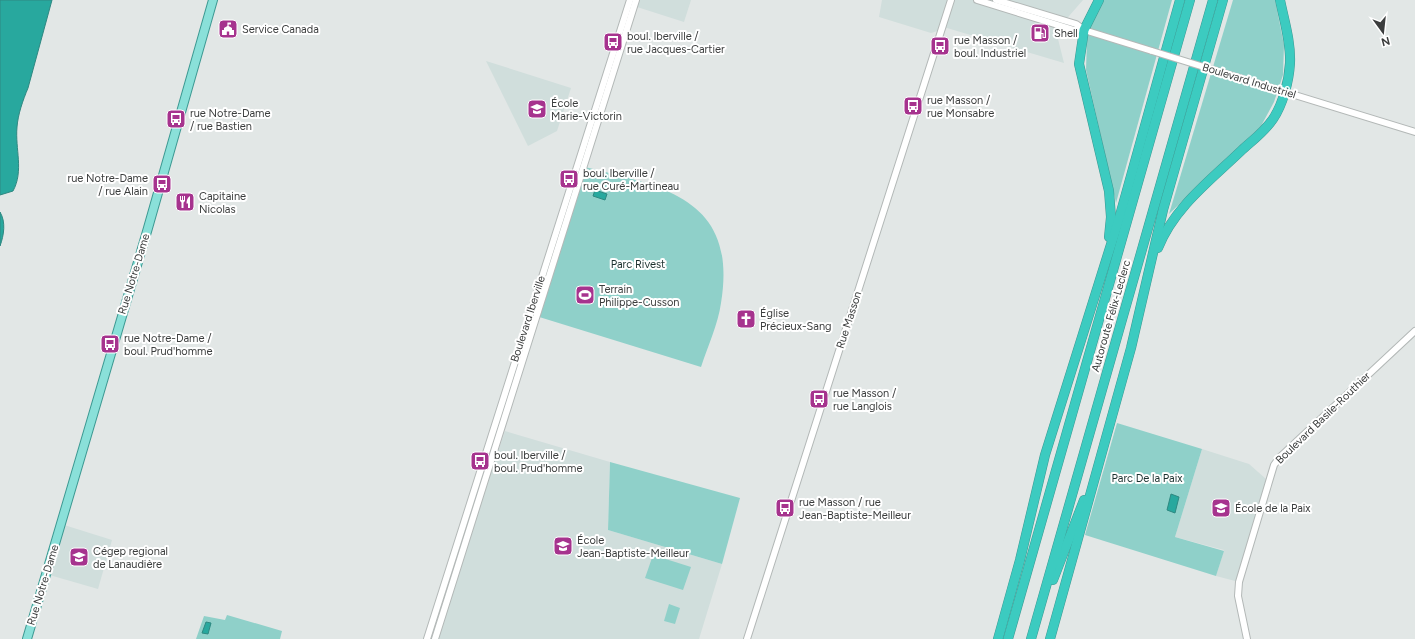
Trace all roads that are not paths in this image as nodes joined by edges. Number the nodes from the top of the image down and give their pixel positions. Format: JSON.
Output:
{"nodes":[{"id":1,"x":213,"y":0,"type":"edge"},
{"id":2,"x":630,"y":0,"type":"edge"},
{"id":3,"x":636,"y":0,"type":"edge"},
{"id":4,"x":951,"y":0,"type":"edge"},
{"id":5,"x":977,"y":0,"type":"edge"},
{"id":6,"x":996,"y":0,"type":"edge"},
{"id":7,"x":1099,"y":0,"type":"edge"},
{"id":8,"x":1180,"y":0,"type":"edge"},
{"id":9,"x":1190,"y":0,"type":"edge"},
{"id":10,"x":1213,"y":0,"type":"edge"},
{"id":11,"x":1223,"y":0,"type":"edge"},
{"id":12,"x":1280,"y":0,"type":"edge"},
{"id":13,"x":1084,"y":30,"type":"junction"},
{"id":14,"x":1284,"y":91,"type":"junction"},
{"id":15,"x":1415,"y":132,"type":"edge"},
{"id":16,"x":1106,"y":258,"type":"junction"},
{"id":17,"x":1151,"y":266,"type":"junction"},
{"id":18,"x":1415,"y":330,"type":"edge"},
{"id":19,"x":1062,"y":403,"type":"junction"},
{"id":20,"x":1097,"y":468,"type":"junction"},
{"id":21,"x":1026,"y":576,"type":"junction"},
{"id":22,"x":1040,"y":610,"type":"junction"},
{"id":23,"x":26,"y":639,"type":"edge"},
{"id":24,"x":427,"y":639,"type":"edge"},
{"id":25,"x":434,"y":639,"type":"edge"},
{"id":26,"x":747,"y":639,"type":"edge"},
{"id":27,"x":998,"y":639,"type":"edge"},
{"id":28,"x":1008,"y":639,"type":"edge"},
{"id":29,"x":1031,"y":639,"type":"edge"},
{"id":30,"x":1050,"y":639,"type":"edge"},
{"id":31,"x":1247,"y":639,"type":"edge"}],
"edges":[{"from":1,"to":23,"type":"main road","name":"Rue Notre-Dame"},
{"from":2,"to":24,"type":"street","name":"Boulevard Iberville"},
{"from":3,"to":25,"type":"street","name":"Boulevard Iberville"},
{"from":4,"to":26,"type":"street","name":"Rue Masson"},
{"from":5,"to":13,"type":"street","name":"Boulevard Industriel"},
{"from":6,"to":13,"type":"street","name":"Boulevard Industriel"},
{"from":7,"to":13,"type":"highway"},
{"from":8,"to":16,"type":"highway"},
{"from":9,"to":21,"type":"highway","name":"Autoroute Félix-Leclerc"},
{"from":10,"to":22,"type":"highway","name":"Autoroute Félix-Leclerc"},
{"from":11,"to":17,"type":"highway"},
{"from":12,"to":14,"type":"highway"},
{"from":13,"to":14,"type":"street","name":"Boulevard Industriel","bridge":true},
{"from":13,"to":16,"type":"highway"},
{"from":14,"to":15,"type":"street","name":"Boulevard Industriel"},
{"from":14,"to":17,"type":"highway"},
{"from":16,"to":19,"type":"highway"},
{"from":17,"to":20,"type":"highway"},
{"from":18,"to":31,"type":"street","name":"Boulevard Basile-Routhier"},
{"from":19,"to":21,"type":"highway"},
{"from":19,"to":27,"type":"highway"},
{"from":20,"to":22,"type":"highway"},
{"from":20,"to":30,"type":"highway"},
{"from":21,"to":28,"type":"highway","name":"Autoroute Félix-Leclerc"},
{"from":22,"to":29,"type":"highway","name":"Autoroute Félix-Leclerc"}]}
